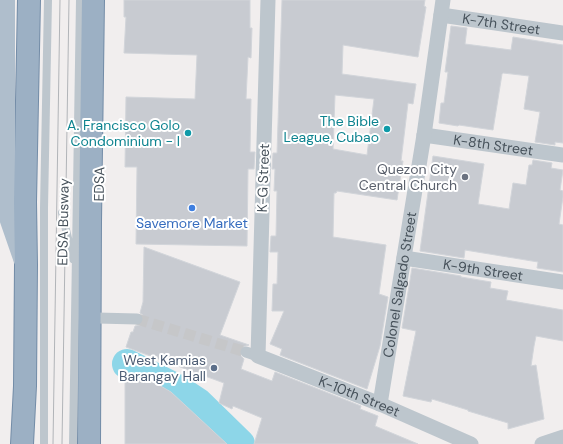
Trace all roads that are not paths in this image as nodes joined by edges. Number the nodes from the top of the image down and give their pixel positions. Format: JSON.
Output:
{"nodes":[{"id":1,"x":4,"y":0,"type":"edge"},
{"id":2,"x":29,"y":0,"type":"edge"},
{"id":3,"x":48,"y":0,"type":"edge"},
{"id":4,"x":80,"y":0,"type":"edge"},
{"id":5,"x":93,"y":0,"type":"edge"},
{"id":6,"x":102,"y":0,"type":"edge"},
{"id":7,"x":268,"y":0,"type":"edge"},
{"id":8,"x":443,"y":0,"type":"edge"},
{"id":9,"x":441,"y":15,"type":"junction"},
{"id":10,"x":563,"y":33,"type":"edge"},
{"id":11,"x":2,"y":90,"type":"edge"},
{"id":12,"x":424,"y":136,"type":"junction"},
{"id":13,"x":563,"y":155,"type":"edge"},
{"id":14,"x":35,"y":205,"type":"junction"},
{"id":15,"x":62,"y":213,"type":"dead end"},
{"id":16,"x":83,"y":220,"type":"junction"},
{"id":17,"x":404,"y":258,"type":"junction"},
{"id":18,"x":26,"y":265,"type":"junction"},
{"id":19,"x":76,"y":269,"type":"junction"},
{"id":20,"x":563,"y":282,"type":"edge"},
{"id":21,"x":97,"y":318,"type":"junction"},
{"id":22,"x":137,"y":319,"type":"tunnel mouth"},
{"id":23,"x":252,"y":354,"type":"joint"},
{"id":24,"x":90,"y":367,"type":"junction"},
{"id":25,"x":380,"y":404,"type":"junction"},
{"id":26,"x":563,"y":437,"type":"edge"},
{"id":27,"x":22,"y":444,"type":"edge"},
{"id":28,"x":44,"y":444,"type":"edge"},
{"id":29,"x":73,"y":444,"type":"edge"},
{"id":30,"x":89,"y":444,"type":"edge"},
{"id":31,"x":470,"y":444,"type":"edge"},
{"id":32,"x":542,"y":444,"type":"edge"}],
"edges":[{"from":1,"to":11,"type":"main road"},
{"from":2,"to":14,"type":"highway"},
{"from":3,"to":14,"type":"lane","name":"EDSA Busway"},
{"from":4,"to":16,"type":"lane","name":"EDSA Busway"},
{"from":5,"to":16,"type":"highway","name":"EDSA"},
{"from":6,"to":21,"type":"main road","name":"EDSA"},
{"from":7,"to":23,"type":"street","name":"K-G Street"},
{"from":8,"to":9,"type":"street","name":"Colonel Salgado Street"},
{"from":9,"to":10,"type":"street","name":"K-7th Street"},
{"from":9,"to":12,"type":"street","name":"Colonel Salgado Street"},
{"from":11,"to":18,"type":"main road"},
{"from":12,"to":13,"type":"street","name":"K-8th Street"},
{"from":12,"to":17,"type":"street","name":"Colonel Salgado Street"},
{"from":14,"to":18,"type":"highway"},
{"from":14,"to":28,"type":"lane","name":"EDSA Busway"},
{"from":15,"to":19,"type":"lane"},
{"from":16,"to":19,"type":"lane","name":"EDSA Busway"},
{"from":16,"to":24,"type":"highway","name":"EDSA"},
{"from":17,"to":20,"type":"street","name":"K-9th Street"},
{"from":17,"to":25,"type":"street","name":"Colonel Salgado Street"},
{"from":18,"to":27,"type":"highway"},
{"from":19,"to":24,"type":"lane"},
{"from":19,"to":29,"type":"lane","name":"EDSA Busway"},
{"from":21,"to":22,"type":"street"},
{"from":21,"to":24,"type":"main road","name":"EDSA"},
{"from":23,"to":25,"type":"street","name":"K-10th Street"},
{"from":24,"to":30,"type":"highway","name":"EDSA"},
{"from":25,"to":31,"type":"street","name":"K-10th Street"},
{"from":26,"to":32,"type":"street"}]}
